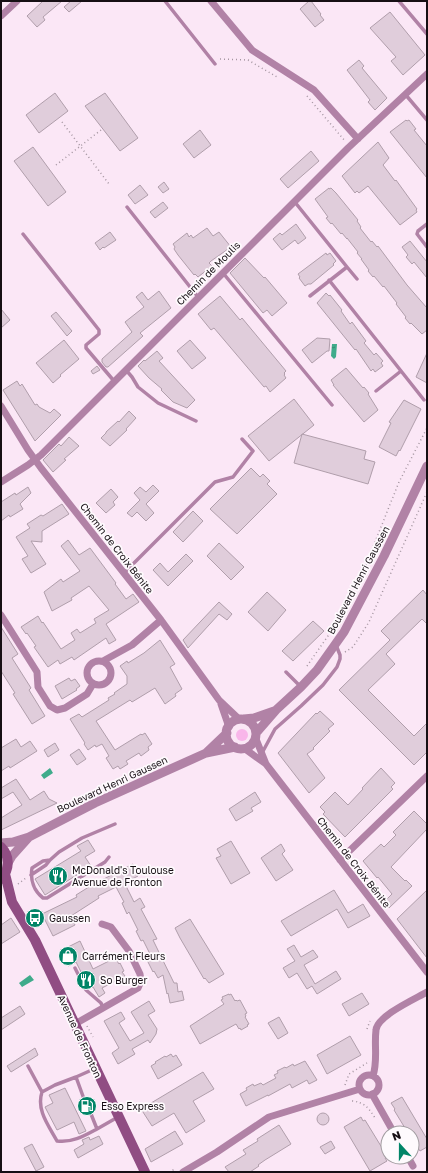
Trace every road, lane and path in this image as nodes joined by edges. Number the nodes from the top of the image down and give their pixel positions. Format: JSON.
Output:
{"nodes":[{"id":1,"x":17,"y":1,"type":"edge"},
{"id":2,"x":164,"y":1,"type":"edge"},
{"id":3,"x":211,"y":1,"type":"edge"},
{"id":4,"x":399,"y":1,"type":"edge"},
{"id":5,"x":1,"y":16,"type":"edge"},
{"id":6,"x":427,"y":34,"type":"edge"},
{"id":7,"x":215,"y":63,"type":"joint"},
{"id":8,"x":427,"y":74,"type":"edge"},
{"id":9,"x":279,"y":78,"type":"dead end"},
{"id":10,"x":305,"y":93,"type":"dead end"},
{"id":11,"x":405,"y":94,"type":"junction"},
{"id":12,"x":427,"y":120,"type":"edge"},
{"id":13,"x":62,"y":122,"type":"dead end"},
{"id":14,"x":101,"y":130,"type":"dead end"},
{"id":15,"x":358,"y":139,"type":"junction"},
{"id":16,"x":80,"y":146,"type":"junction"},
{"id":17,"x":348,"y":148,"type":"junction"},
{"id":18,"x":56,"y":165,"type":"dead end"},
{"id":19,"x":109,"y":184,"type":"dead end"},
{"id":20,"x":294,"y":201,"type":"junction"},
{"id":21,"x":127,"y":206,"type":"dead end"},
{"id":22,"x":427,"y":224,"type":"edge"},
{"id":23,"x":23,"y":234,"type":"dead end"},
{"id":24,"x":427,"y":247,"type":"edge"},
{"id":25,"x":347,"y":267,"type":"junction"},
{"id":26,"x":223,"y":272,"type":"junction"},
{"id":27,"x":357,"y":279,"type":"dead end"},
{"id":28,"x":329,"y":280,"type":"junction"},
{"id":29,"x":310,"y":296,"type":"dead end"},
{"id":30,"x":198,"y":297,"type":"junction"},
{"id":31,"x":125,"y":370,"type":"junction"},
{"id":32,"x":401,"y":371,"type":"junction"},
{"id":33,"x":114,"y":381,"type":"junction"},
{"id":34,"x":376,"y":391,"type":"dead end"},
{"id":35,"x":424,"y":400,"type":"dead end"},
{"id":36,"x":332,"y":405,"type":"dead end"},
{"id":37,"x":1,"y":406,"type":"edge"},
{"id":38,"x":196,"y":421,"type":"dead end"},
{"id":39,"x":427,"y":428,"type":"edge"},
{"id":40,"x":242,"y":439,"type":"dead end"},
{"id":41,"x":35,"y":460,"type":"junction"},
{"id":42,"x":427,"y":466,"type":"edge"},
{"id":43,"x":1,"y":482,"type":"edge"},
{"id":44,"x":124,"y":573,"type":"junction"},
{"id":45,"x":355,"y":590,"type":"dead end"},
{"id":46,"x":1,"y":615,"type":"edge"},
{"id":47,"x":161,"y":620,"type":"junction"},
{"id":48,"x":339,"y":621,"type":"dead end"},
{"id":49,"x":336,"y":645,"type":"junction"},
{"id":50,"x":103,"y":661,"type":"junction"},
{"id":51,"x":286,"y":672,"type":"dead end"},
{"id":52,"x":93,"y":684,"type":"junction"},
{"id":53,"x":298,"y":684,"type":"junction"},
{"id":54,"x":219,"y":700,"type":"junction"},
{"id":55,"x":276,"y":710,"type":"junction"},
{"id":56,"x":241,"y":719,"type":"junction"},
{"id":57,"x":228,"y":730,"type":"junction"},
{"id":58,"x":256,"y":736,"type":"junction"},
{"id":59,"x":234,"y":748,"type":"junction"},
{"id":60,"x":245,"y":749,"type":"junction"},
{"id":61,"x":206,"y":753,"type":"junction"},
{"id":62,"x":262,"y":753,"type":"junction"},
{"id":63,"x":266,"y":764,"type":"junction"},
{"id":64,"x":427,"y":776,"type":"edge"},
{"id":65,"x":115,"y":824,"type":"dead end"},
{"id":66,"x":29,"y":837,"type":"junction"},
{"id":67,"x":1,"y":843,"type":"edge"},
{"id":68,"x":1,"y":847,"type":"edge"},
{"id":69,"x":109,"y":857,"type":"dead end"},
{"id":70,"x":340,"y":860,"type":"junction"},
{"id":71,"x":8,"y":863,"type":"junction"},
{"id":72,"x":3,"y":877,"type":"edge"},
{"id":73,"x":1,"y":894,"type":"edge"},
{"id":74,"x":12,"y":902,"type":"junction"},
{"id":75,"x":102,"y":924,"type":"dead end"},
{"id":76,"x":75,"y":968,"type":"dead end"},
{"id":77,"x":427,"y":972,"type":"edge"},
{"id":78,"x":427,"y":992,"type":"edge"},
{"id":79,"x":103,"y":1008,"type":"junction"},
{"id":80,"x":371,"y":1019,"type":"dead end"},
{"id":81,"x":75,"y":1024,"type":"junction"},
{"id":82,"x":367,"y":1034,"type":"dead end"},
{"id":83,"x":368,"y":1062,"type":"dead end"},
{"id":84,"x":28,"y":1066,"type":"dead end"},
{"id":85,"x":96,"y":1069,"type":"junction"},
{"id":86,"x":374,"y":1076,"type":"junction"},
{"id":87,"x":76,"y":1077,"type":"junction"},
{"id":88,"x":344,"y":1086,"type":"dead end"},
{"id":89,"x":360,"y":1089,"type":"junction"},
{"id":90,"x":42,"y":1092,"type":"junction"},
{"id":91,"x":372,"y":1094,"type":"junction"},
{"id":92,"x":84,"y":1099,"type":"dead end"},
{"id":93,"x":350,"y":1100,"type":"dead end"},
{"id":94,"x":91,"y":1114,"type":"dead end"},
{"id":95,"x":118,"y":1116,"type":"junction"},
{"id":96,"x":376,"y":1119,"type":"dead end"},
{"id":97,"x":389,"y":1125,"type":"edge"},
{"id":98,"x":97,"y":1129,"type":"junction"},
{"id":99,"x":180,"y":1170,"type":"edge"},
{"id":100,"x":145,"y":1172,"type":"edge"},
{"id":101,"x":170,"y":1172,"type":"edge"}],
"edges":[{"from":1,"to":5,"type":"street"},
{"from":2,"to":7,"type":"lane"},
{"from":3,"to":15,"type":"street"},
{"from":4,"to":6,"type":"lane"},
{"from":7,"to":9,"type":"path"},
{"from":8,"to":11,"type":"street","name":"Chemin de Moulis"},
{"from":10,"to":17,"type":"path"},
{"from":11,"to":12,"type":"lane"},
{"from":11,"to":15,"type":"street","name":"Chemin de Moulis"},
{"from":13,"to":16,"type":"path"},
{"from":14,"to":16,"type":"path"},
{"from":15,"to":17,"type":"street","name":"Chemin de Moulis"},
{"from":16,"to":18,"type":"path"},
{"from":16,"to":19,"type":"path"},
{"from":17,"to":20,"type":"street","name":"Chemin de Moulis"},
{"from":20,"to":25,"type":"lane"},
{"from":20,"to":26,"type":"street","name":"Chemin de Moulis"},
{"from":21,"to":30,"type":"lane"},
{"from":22,"to":24,"type":"lane"},
{"from":23,"to":33,"type":"lane"},
{"from":25,"to":27,"type":"lane"},
{"from":25,"to":28,"type":"lane"},
{"from":26,"to":30,"type":"street","name":"Chemin de Moulis"},
{"from":26,"to":36,"type":"lane"},
{"from":28,"to":29,"type":"lane"},
{"from":28,"to":32,"type":"lane"},
{"from":30,"to":31,"type":"street","name":"Chemin de Moulis"},
{"from":31,"to":33,"type":"street","name":"Chemin de Moulis"},
{"from":31,"to":38,"type":"lane"},
{"from":32,"to":34,"type":"lane"},
{"from":32,"to":35,"type":"lane"},
{"from":33,"to":41,"type":"street","name":"Chemin de Moulis"},
{"from":37,"to":41,"type":"street","name":"Chemin de Croix Bénite"},
{"from":39,"to":45,"type":"path"},
{"from":40,"to":44,"type":"lane"},
{"from":41,"to":43,"type":"street","name":"Chemin de Moulis"},
{"from":41,"to":44,"type":"street","name":"Chemin de Croix Bénite"},
{"from":42,"to":49,"type":"street","name":"Boulevard Henri Gaussen"},
{"from":44,"to":47,"type":"street","name":"Chemin de Croix Bénite"},
{"from":46,"to":52,"type":"street"},
{"from":47,"to":50,"type":"street"},
{"from":47,"to":54,"type":"street","name":"Chemin de Croix Bénite"},
{"from":48,"to":53,"type":"path"},
{"from":49,"to":53,"type":"street","name":"Boulevard Henri Gaussen"},
{"from":49,"to":62,"type":"lane"},
{"from":50,"to":52,"type":"street"},
{"from":50,"to":52,"type":"street"},
{"from":51,"to":53,"type":"lane"},
{"from":53,"to":55,"type":"street","name":"Boulevard Henri Gaussen"},
{"from":54,"to":56,"type":"street","name":"Chemin de Croix Bénite"},
{"from":54,"to":57,"type":"street","name":"Chemin de Croix Bénite"},
{"from":55,"to":56,"type":"street","name":"Boulevard Henri Gaussen"},
{"from":55,"to":58,"type":"street","name":"Boulevard Henri Gaussen"},
{"from":56,"to":57,"type":"street","name":"Boulevard Henri Gaussen"},
{"from":56,"to":58,"type":"street"},
{"from":57,"to":59,"type":"street"},
{"from":57,"to":61,"type":"street","name":"Boulevard Henri Gaussen"},
{"from":58,"to":60,"type":"street","name":"Boulevard Henri Gaussen"},
{"from":58,"to":62,"type":"street","name":"Chemin de Croix Bénite"},
{"from":59,"to":60,"type":"street","name":"Boulevard Henri Gaussen"},
{"from":59,"to":61,"type":"street","name":"Boulevard Henri Gaussen"},
{"from":60,"to":63,"type":"street","name":"Chemin de Croix Bénite"},
{"from":61,"to":66,"type":"street","name":"Boulevard Henri Gaussen"},
{"from":62,"to":63,"type":"street","name":"Chemin de Croix Bénite"},
{"from":63,"to":70,"type":"street","name":"Chemin de Croix Bénite"},
{"from":64,"to":70,"type":"street"},
{"from":65,"to":69,"type":"lane"},
{"from":66,"to":67,"type":"street","name":"Boulevard Henri Gaussen"},
{"from":66,"to":71,"type":"street","name":"Boulevard Henri Gaussen"},
{"from":68,"to":71,"type":"main road"},
{"from":70,"to":77,"type":"street","name":"Chemin de Croix Bénite"},
{"from":71,"to":72,"type":"main road"},
{"from":72,"to":74,"type":"main road","name":"Avenue de Fronton"},
{"from":73,"to":74,"type":"main road","name":"Avenue de Fronton"},
{"from":74,"to":81,"type":"main road","name":"Avenue de Fronton"},
{"from":75,"to":79,"type":"street"},
{"from":76,"to":79,"type":"lane"},
{"from":78,"to":86,"type":"street"},
{"from":79,"to":81,"type":"street"},
{"from":80,"to":82,"type":"path"},
{"from":81,"to":85,"type":"main road","name":"Avenue de Fronton"},
{"from":83,"to":88,"type":"path"},
{"from":84,"to":90,"type":"lane"},
{"from":85,"to":87,"type":"lane"},
{"from":85,"to":95,"type":"main road","name":"Avenue de Fronton"},
{"from":86,"to":89,"type":"street"},
{"from":86,"to":91,"type":"street"},
{"from":87,"to":90,"type":"lane"},
{"from":87,"to":92,"type":"lane"},
{"from":89,"to":91,"type":"street"},
{"from":89,"to":99,"type":"street"},
{"from":90,"to":98,"type":"lane"},
{"from":91,"to":97,"type":"street"},
{"from":93,"to":96,"type":"path"},
{"from":94,"to":98,"type":"lane"},
{"from":95,"to":98,"type":"lane"},
{"from":95,"to":100,"type":"main road","name":"Avenue de Fronton"},
{"from":99,"to":101,"type":"path"}]}
